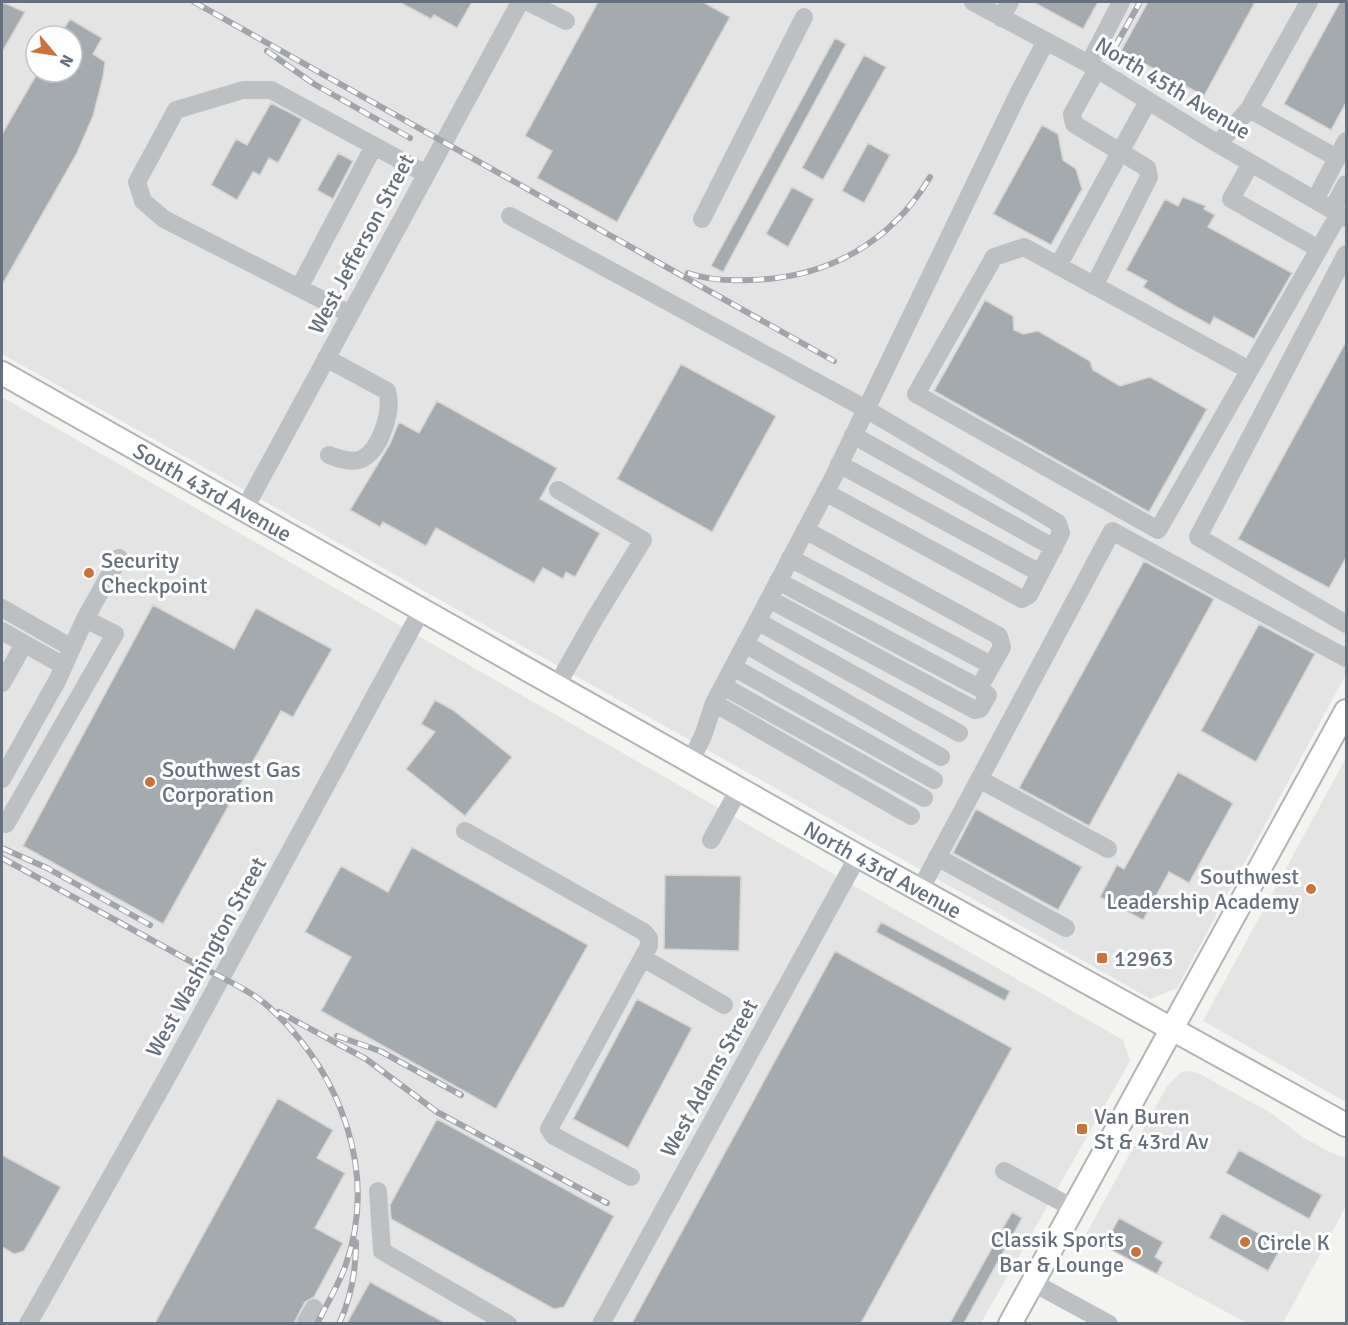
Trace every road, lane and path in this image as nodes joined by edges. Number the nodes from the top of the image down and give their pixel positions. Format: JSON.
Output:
{"nodes":[{"id":1,"x":520,"y":2,"type":"edge"},
{"id":2,"x":528,"y":2,"type":"edge"},
{"id":3,"x":973,"y":2,"type":"edge"},
{"id":4,"x":1121,"y":2,"type":"edge"},
{"id":5,"x":1309,"y":2,"type":"edge"},
{"id":6,"x":1005,"y":10,"type":"edge"},
{"id":7,"x":804,"y":17,"type":"dead end"},
{"id":8,"x":566,"y":21,"type":"dead end"},
{"id":9,"x":1046,"y":41,"type":"junction"},
{"id":10,"x":1093,"y":66,"type":"junction"},
{"id":11,"x":1148,"y":101,"type":"junction"},
{"id":12,"x":1249,"y":109,"type":"junction"},
{"id":13,"x":1347,"y":141,"type":"edge"},
{"id":14,"x":1218,"y":144,"type":"junction"},
{"id":15,"x":374,"y":146,"type":"junction"},
{"id":16,"x":1120,"y":152,"type":"junction"},
{"id":17,"x":1337,"y":158,"type":"junction"},
{"id":18,"x":1251,"y":163,"type":"junction"},
{"id":19,"x":426,"y":174,"type":"junction"},
{"id":20,"x":1347,"y":184,"type":"edge"},
{"id":21,"x":1315,"y":200,"type":"junction"},
{"id":22,"x":1339,"y":214,"type":"edge"},
{"id":23,"x":510,"y":216,"type":"dead end"},
{"id":24,"x":702,"y":219,"type":"dead end"},
{"id":25,"x":1319,"y":249,"type":"junction"},
{"id":26,"x":1347,"y":254,"type":"edge"},
{"id":27,"x":1058,"y":266,"type":"junction"},
{"id":28,"x":1094,"y":286,"type":"junction"},
{"id":29,"x":299,"y":288,"type":"junction"},
{"id":30,"x":350,"y":314,"type":"junction"},
{"id":31,"x":326,"y":358,"type":"junction"},
{"id":32,"x":1250,"y":370,"type":"junction"},
{"id":33,"x":2,"y":373,"type":"edge"},
{"id":34,"x":866,"y":409,"type":"junction"},
{"id":35,"x":853,"y":435,"type":"junction"},
{"id":36,"x":329,"y":456,"type":"dead end"},
{"id":37,"x":839,"y":464,"type":"junction"},
{"id":38,"x":558,"y":490,"type":"dead end"},
{"id":39,"x":825,"y":492,"type":"junction"},
{"id":40,"x":244,"y":510,"type":"junction"},
{"id":41,"x":805,"y":530,"type":"junction"},
{"id":42,"x":1054,"y":548,"type":"junction"},
{"id":43,"x":119,"y":558,"type":"dead end"},
{"id":44,"x":790,"y":558,"type":"junction"},
{"id":45,"x":1040,"y":573,"type":"junction"},
{"id":46,"x":778,"y":580,"type":"junction"},
{"id":47,"x":769,"y":599,"type":"junction"},
{"id":48,"x":2,"y":608,"type":"edge"},
{"id":49,"x":421,"y":611,"type":"junction"},
{"id":50,"x":85,"y":619,"type":"junction"},
{"id":51,"x":757,"y":621,"type":"junction"},
{"id":52,"x":1347,"y":624,"type":"edge"},
{"id":53,"x":2,"y":631,"type":"edge"},
{"id":54,"x":24,"y":644,"type":"junction"},
{"id":55,"x":745,"y":644,"type":"junction"},
{"id":56,"x":72,"y":648,"type":"junction"},
{"id":57,"x":1347,"y":658,"type":"edge"},
{"id":58,"x":992,"y":665,"type":"junction"},
{"id":59,"x":64,"y":666,"type":"junction"},
{"id":60,"x":733,"y":667,"type":"junction"},
{"id":61,"x":2,"y":683,"type":"edge"},
{"id":62,"x":723,"y":686,"type":"junction"},
{"id":63,"x":556,"y":687,"type":"junction"},
{"id":64,"x":979,"y":688,"type":"junction"},
{"id":65,"x":714,"y":703,"type":"junction"},
{"id":66,"x":1347,"y":711,"type":"edge"},
{"id":67,"x":959,"y":733,"type":"dead end"},
{"id":68,"x":941,"y":757,"type":"dead end"},
{"id":69,"x":690,"y":762,"type":"junction"},
{"id":70,"x":2,"y":779,"type":"edge"},
{"id":71,"x":979,"y":779,"type":"junction"},
{"id":72,"x":934,"y":780,"type":"dead end"},
{"id":73,"x":739,"y":789,"type":"junction"},
{"id":74,"x":924,"y":798,"type":"dead end"},
{"id":75,"x":911,"y":816,"type":"dead end"},
{"id":76,"x":2,"y":822,"type":"edge"},
{"id":77,"x":465,"y":831,"type":"dead end"},
{"id":78,"x":711,"y":840,"type":"dead end"},
{"id":79,"x":1108,"y":849,"type":"dead end"},
{"id":80,"x":858,"y":856,"type":"junction"},
{"id":81,"x":937,"y":857,"type":"junction"},
{"id":82,"x":920,"y":890,"type":"junction"},
{"id":83,"x":1066,"y":928,"type":"dead end"},
{"id":84,"x":643,"y":958,"type":"junction"},
{"id":85,"x":724,"y":1005,"type":"dead end"},
{"id":86,"x":1173,"y":1030,"type":"junction"},
{"id":87,"x":1347,"y":1125,"type":"edge"},
{"id":88,"x":1004,"y":1171,"type":"dead end"},
{"id":89,"x":631,"y":1177,"type":"dead end"},
{"id":90,"x":378,"y":1191,"type":"dead end"},
{"id":91,"x":1073,"y":1208,"type":"junction"},
{"id":92,"x":1032,"y":1282,"type":"junction"},
{"id":93,"x":28,"y":1323,"type":"edge"},
{"id":94,"x":508,"y":1323,"type":"edge"},
{"id":95,"x":602,"y":1323,"type":"edge"},
{"id":96,"x":1010,"y":1323,"type":"edge"},
{"id":97,"x":1109,"y":1323,"type":"edge"}],
"edges":[{"from":1,"to":19,"type":"street","name":"West Jefferson Street"},
{"from":2,"to":8,"type":"street"},
{"from":3,"to":6,"type":"street","name":"North 45th Avenue"},
{"from":4,"to":10,"type":"street"},
{"from":5,"to":12,"type":"street"},
{"from":6,"to":9,"type":"street","name":"North 45th Avenue"},
{"from":7,"to":24,"type":"street"},
{"from":9,"to":10,"type":"street","name":"North 45th Avenue"},
{"from":9,"to":34,"type":"street"},
{"from":10,"to":11,"type":"street","name":"North 45th Avenue"},
{"from":10,"to":16,"type":"street"},
{"from":11,"to":14,"type":"street","name":"North 45th Avenue"},
{"from":11,"to":16,"type":"street"},
{"from":12,"to":14,"type":"street"},
{"from":12,"to":17,"type":"street"},
{"from":13,"to":17,"type":"street"},
{"from":14,"to":18,"type":"street","name":"North 45th Avenue"},
{"from":15,"to":19,"type":"street"},
{"from":15,"to":29,"type":"street"},
{"from":15,"to":29,"type":"street"},
{"from":16,"to":27,"type":"street"},
{"from":16,"to":28,"type":"street"},
{"from":17,"to":21,"type":"street"},
{"from":18,"to":21,"type":"street","name":"North 45th Avenue"},
{"from":18,"to":25,"type":"street"},
{"from":19,"to":30,"type":"street","name":"West Jefferson Street"},
{"from":20,"to":22,"type":"street"},
{"from":21,"to":22,"type":"street","name":"North 45th Avenue"},
{"from":22,"to":25,"type":"street"},
{"from":23,"to":34,"type":"street"},
{"from":25,"to":32,"type":"street"},
{"from":26,"to":52,"type":"street"},
{"from":27,"to":28,"type":"street"},
{"from":27,"to":32,"type":"street"},
{"from":28,"to":32,"type":"street"},
{"from":29,"to":30,"type":"street"},
{"from":30,"to":31,"type":"street","name":"West Jefferson Street"},
{"from":31,"to":36,"type":"street"},
{"from":31,"to":40,"type":"street","name":"West Jefferson Street"},
{"from":33,"to":40,"type":"main road","name":"South 43rd Avenue"},
{"from":34,"to":35,"type":"street"},
{"from":34,"to":42,"type":"street"},
{"from":35,"to":37,"type":"street"},
{"from":35,"to":42,"type":"street"},
{"from":37,"to":39,"type":"street"},
{"from":37,"to":45,"type":"street"},
{"from":38,"to":63,"type":"street"},
{"from":39,"to":41,"type":"street"},
{"from":39,"to":45,"type":"street"},
{"from":40,"to":49,"type":"main road","name":"South 43rd Avenue"},
{"from":41,"to":44,"type":"street"},
{"from":41,"to":58,"type":"street"},
{"from":42,"to":45,"type":"street"},
{"from":43,"to":50,"type":"street"},
{"from":44,"to":46,"type":"street"},
{"from":44,"to":58,"type":"street"},
{"from":46,"to":47,"type":"street"},
{"from":46,"to":64,"type":"street"},
{"from":47,"to":51,"type":"street"},
{"from":47,"to":64,"type":"street"},
{"from":48,"to":56,"type":"street"},
{"from":49,"to":63,"type":"main road","name":"North 43rd Avenue"},
{"from":49,"to":93,"type":"street","name":"West Washington Street"},
{"from":50,"to":56,"type":"street"},
{"from":50,"to":76,"type":"street"},
{"from":51,"to":55,"type":"street"},
{"from":51,"to":67,"type":"street"},
{"from":53,"to":54,"type":"street"},
{"from":54,"to":59,"type":"street"},
{"from":54,"to":61,"type":"street"},
{"from":55,"to":60,"type":"street"},
{"from":55,"to":68,"type":"street"},
{"from":56,"to":59,"type":"street"},
{"from":57,"to":71,"type":"street"},
{"from":58,"to":64,"type":"street"},
{"from":59,"to":70,"type":"street"},
{"from":60,"to":62,"type":"street"},
{"from":60,"to":72,"type":"street"},
{"from":62,"to":65,"type":"street"},
{"from":62,"to":74,"type":"street"},
{"from":63,"to":69,"type":"main road","name":"North 43rd Avenue"},
{"from":65,"to":69,"type":"street"},
{"from":65,"to":75,"type":"street"},
{"from":66,"to":86,"type":"main road"},
{"from":69,"to":73,"type":"main road","name":"North 43rd Avenue"},
{"from":71,"to":79,"type":"street"},
{"from":71,"to":81,"type":"street"},
{"from":73,"to":78,"type":"street"},
{"from":73,"to":80,"type":"main road","name":"North 43rd Avenue"},
{"from":77,"to":84,"type":"street"},
{"from":80,"to":82,"type":"main road","name":"North 43rd Avenue"},
{"from":80,"to":95,"type":"street","name":"West Adams Street"},
{"from":81,"to":82,"type":"street"},
{"from":81,"to":83,"type":"street"},
{"from":82,"to":86,"type":"main road","name":"North 43rd Avenue"},
{"from":84,"to":85,"type":"street"},
{"from":84,"to":89,"type":"street"},
{"from":86,"to":87,"type":"main road","name":"North 43rd Avenue"},
{"from":86,"to":91,"type":"main road"},
{"from":88,"to":91,"type":"street"},
{"from":90,"to":94,"type":"street"},
{"from":91,"to":92,"type":"main road"},
{"from":92,"to":96,"type":"main road"},
{"from":92,"to":97,"type":"street"}]}
